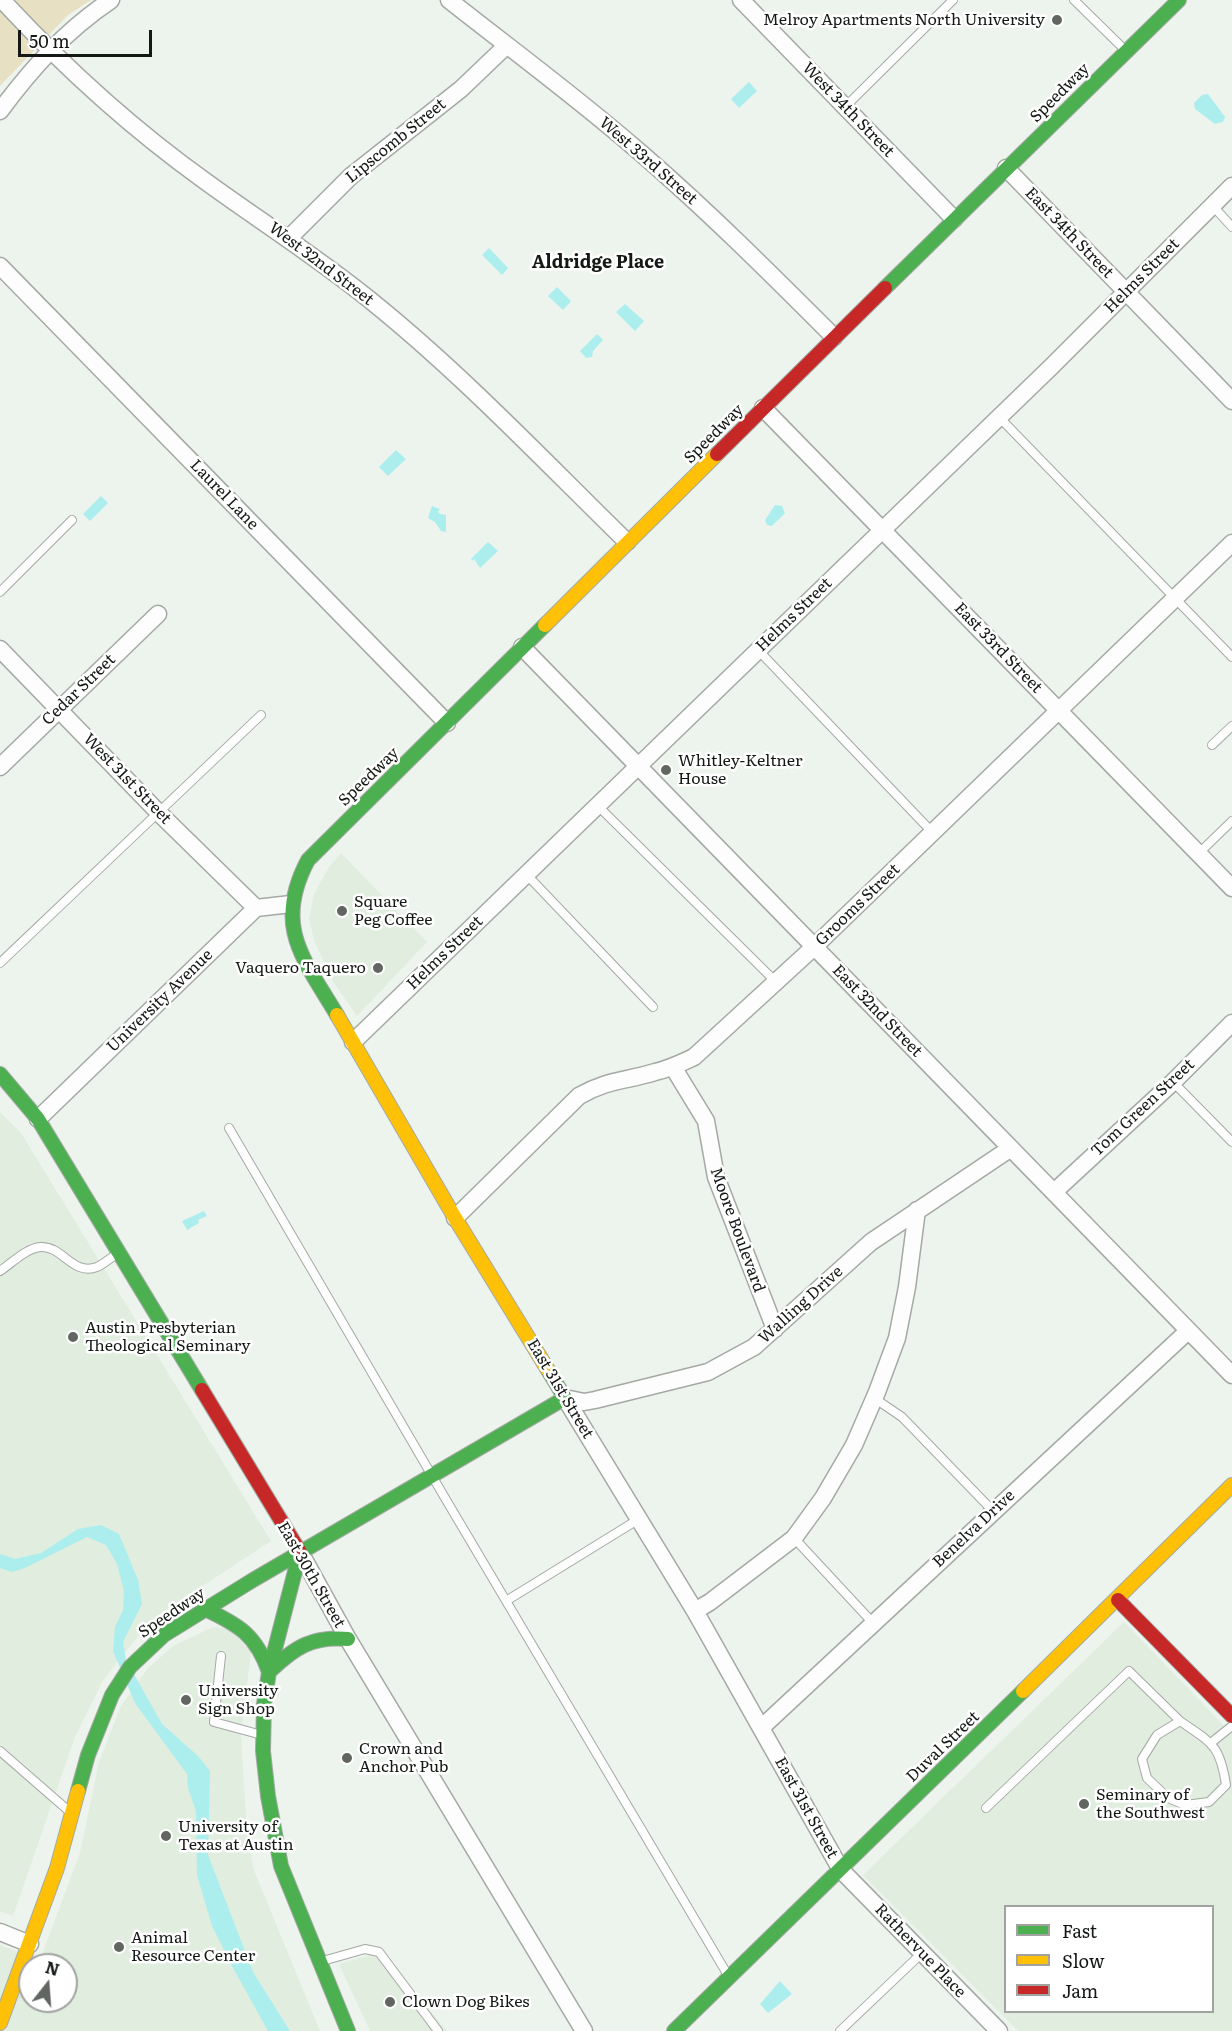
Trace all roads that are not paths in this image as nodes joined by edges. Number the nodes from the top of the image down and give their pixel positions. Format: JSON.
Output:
{"nodes":[{"id":1,"x":111,"y":0,"type":"edge"},
{"id":2,"x":449,"y":0,"type":"edge"},
{"id":3,"x":741,"y":0,"type":"edge"},
{"id":4,"x":953,"y":0,"type":"edge"},
{"id":5,"x":1074,"y":0,"type":"edge"},
{"id":6,"x":1179,"y":0,"type":"edge"},
{"id":7,"x":4,"y":2,"type":"edge"},
{"id":8,"x":506,"y":46,"type":"junction"},
{"id":9,"x":50,"y":50,"type":"junction"},
{"id":10,"x":1126,"y":51,"type":"junction"},
{"id":11,"x":845,"y":107,"type":"junction"},
{"id":12,"x":0,"y":111,"type":"edge"},
{"id":13,"x":1006,"y":168,"type":"junction"},
{"id":14,"x":1232,"y":186,"type":"edge"},
{"id":15,"x":1212,"y":206,"type":"junction"},
{"id":16,"x":954,"y":219,"type":"junction"},
{"id":17,"x":1232,"y":228,"type":"edge"},
{"id":18,"x":288,"y":239,"type":"junction"},
{"id":19,"x":0,"y":266,"type":"edge"},
{"id":20,"x":1126,"y":292,"type":"junction"},
{"id":21,"x":834,"y":337,"type":"junction"},
{"id":22,"x":1232,"y":401,"type":"edge"},
{"id":23,"x":764,"y":408,"type":"junction"},
{"id":24,"x":999,"y":417,"type":"junction"},
{"id":25,"x":72,"y":520,"type":"dead end"},
{"id":26,"x":883,"y":529,"type":"junction"},
{"id":27,"x":627,"y":542,"type":"junction"},
{"id":28,"x":1232,"y":543,"type":"edge"},
{"id":29,"x":0,"y":592,"type":"edge"},
{"id":30,"x":1175,"y":598,"type":"junction"},
{"id":31,"x":158,"y":614,"type":"dead end"},
{"id":32,"x":522,"y":647,"type":"junction"},
{"id":33,"x":0,"y":649,"type":"edge"},
{"id":34,"x":758,"y":650,"type":"junction"},
{"id":35,"x":1232,"y":657,"type":"edge"},
{"id":36,"x":60,"y":709,"type":"junction"},
{"id":37,"x":1059,"y":710,"type":"junction"},
{"id":38,"x":261,"y":715,"type":"dead end"},
{"id":39,"x":447,"y":723,"type":"junction"},
{"id":40,"x":1232,"y":726,"type":"edge"},
{"id":41,"x":1212,"y":745,"type":"dead end"},
{"id":42,"x":638,"y":766,"type":"junction"},
{"id":43,"x":0,"y":767,"type":"edge"},
{"id":44,"x":597,"y":805,"type":"junction"},
{"id":45,"x":158,"y":812,"type":"junction"},
{"id":46,"x":1232,"y":821,"type":"edge"},
{"id":47,"x":933,"y":833,"type":"junction"},
{"id":48,"x":1199,"y":853,"type":"junction"},
{"id":49,"x":526,"y":874,"type":"junction"},
{"id":50,"x":1232,"y":888,"type":"edge"},
{"id":51,"x":291,"y":904,"type":"junction"},
{"id":52,"x":255,"y":908,"type":"junction"},
{"id":53,"x":814,"y":947,"type":"junction"},
{"id":54,"x":0,"y":963,"type":"edge"},
{"id":55,"x":776,"y":982,"type":"junction"},
{"id":56,"x":654,"y":1007,"type":"dead end"},
{"id":57,"x":1232,"y":1023,"type":"edge"},
{"id":58,"x":353,"y":1041,"type":"junction"},
{"id":59,"x":673,"y":1067,"type":"junction"},
{"id":60,"x":0,"y":1074,"type":"edge"},
{"id":61,"x":1173,"y":1082,"type":"junction"},
{"id":62,"x":38,"y":1119,"type":"junction"},
{"id":63,"x":229,"y":1128,"type":"dead end"},
{"id":64,"x":1232,"y":1142,"type":"edge"},
{"id":65,"x":1011,"y":1148,"type":"junction"},
{"id":66,"x":1053,"y":1192,"type":"junction"},
{"id":67,"x":917,"y":1210,"type":"junction"},
{"id":68,"x":455,"y":1218,"type":"junction"},
{"id":69,"x":119,"y":1253,"type":"junction"},
{"id":70,"x":0,"y":1271,"type":"edge"},
{"id":71,"x":775,"y":1329,"type":"junction"},
{"id":72,"x":1188,"y":1330,"type":"junction"},
{"id":73,"x":1232,"y":1375,"type":"edge"},
{"id":74,"x":565,"y":1398,"type":"junction"},
{"id":75,"x":874,"y":1398,"type":"junction"},
{"id":76,"x":432,"y":1476,"type":"junction"},
{"id":77,"x":1232,"y":1485,"type":"edge"},
{"id":78,"x":993,"y":1512,"type":"junction"},
{"id":79,"x":639,"y":1519,"type":"junction"},
{"id":80,"x":794,"y":1538,"type":"junction"},
{"id":81,"x":300,"y":1552,"type":"junction"},
{"id":82,"x":1118,"y":1600,"type":"junction"},
{"id":83,"x":506,"y":1601,"type":"junction"},
{"id":84,"x":205,"y":1609,"type":"junction"},
{"id":85,"x":695,"y":1611,"type":"junction"},
{"id":86,"x":873,"y":1623,"type":"junction"},
{"id":87,"x":348,"y":1639,"type":"junction"},
{"id":88,"x":221,"y":1656,"type":"dead end"},
{"id":89,"x":268,"y":1672,"type":"junction"},
{"id":90,"x":1232,"y":1716,"type":"edge"},
{"id":91,"x":1180,"y":1721,"type":"junction"},
{"id":92,"x":1232,"y":1726,"type":"edge"},
{"id":93,"x":761,"y":1728,"type":"junction"},
{"id":94,"x":262,"y":1735,"type":"junction"},
{"id":95,"x":1212,"y":1743,"type":"junction"},
{"id":96,"x":0,"y":1751,"type":"edge"},
{"id":97,"x":986,"y":1808,"type":"dead end"},
{"id":98,"x":72,"y":1813,"type":"junction"},
{"id":99,"x":841,"y":1870,"type":"junction"},
{"id":100,"x":0,"y":1932,"type":"edge"},
{"id":101,"x":30,"y":1944,"type":"junction"},
{"id":102,"x":922,"y":1953,"type":"junction"},
{"id":103,"x":319,"y":1962,"type":"junction"},
{"id":104,"x":730,"y":1977,"type":"junction"},
{"id":105,"x":0,"y":2023,"type":"edge"},
{"id":106,"x":348,"y":2031,"type":"edge"},
{"id":107,"x":438,"y":2031,"type":"edge"},
{"id":108,"x":584,"y":2031,"type":"edge"},
{"id":109,"x":674,"y":2031,"type":"edge"},
{"id":110,"x":840,"y":2031,"type":"edge"},
{"id":111,"x":999,"y":2031,"type":"edge"}],
"edges":[{"from":1,"to":9,"type":"street"},
{"from":2,"to":8,"type":"street","name":"West 33rd Street"},
{"from":3,"to":11,"type":"street","name":"West 34th Street"},
{"from":4,"to":11,"type":"lane"},
{"from":5,"to":10,"type":"lane"},
{"from":6,"to":10,"type":"street","name":"Speedway"},
{"from":7,"to":9,"type":"street","name":"West 32nd Street"},
{"from":8,"to":18,"type":"street","name":"Lipscomb Street"},
{"from":8,"to":21,"type":"street","name":"West 33rd Street"},
{"from":9,"to":12,"type":"street"},
{"from":9,"to":18,"type":"street","name":"West 32nd Street"},
{"from":10,"to":13,"type":"street","name":"Speedway"},
{"from":11,"to":16,"type":"street","name":"West 34th Street"},
{"from":13,"to":16,"type":"street","name":"Speedway"},
{"from":13,"to":20,"type":"street","name":"East 34th Street"},
{"from":14,"to":15,"type":"street","name":"Helms Street"},
{"from":15,"to":17,"type":"lane"},
{"from":15,"to":20,"type":"street","name":"Helms Street"},
{"from":16,"to":21,"type":"street","name":"Speedway"},
{"from":18,"to":27,"type":"street","name":"West 32nd Street"},
{"from":19,"to":39,"type":"street","name":"Laurel Lane"},
{"from":20,"to":22,"type":"street","name":"East 34th Street"},
{"from":20,"to":24,"type":"street","name":"Helms Street"},
{"from":21,"to":23,"type":"street","name":"Speedway"},
{"from":23,"to":26,"type":"street","name":"East 33rd Street"},
{"from":23,"to":27,"type":"street","name":"Speedway"},
{"from":24,"to":26,"type":"street","name":"Helms Street"},
{"from":24,"to":30,"type":"lane"},
{"from":25,"to":29,"type":"lane"},
{"from":26,"to":34,"type":"street","name":"Helms Street"},
{"from":26,"to":37,"type":"street","name":"East 33rd Street"},
{"from":27,"to":32,"type":"street","name":"Speedway"},
{"from":28,"to":30,"type":"street","name":"Grooms Street"},
{"from":30,"to":35,"type":"lane"},
{"from":30,"to":37,"type":"street","name":"Grooms Street"},
{"from":31,"to":36,"type":"street","name":"Cedar Street"},
{"from":32,"to":39,"type":"street","name":"Speedway"},
{"from":32,"to":42,"type":"street","name":"East 32nd Street"},
{"from":33,"to":36,"type":"street","name":"West 31st Street"},
{"from":34,"to":42,"type":"street","name":"Helms Street"},
{"from":34,"to":47,"type":"lane"},
{"from":36,"to":43,"type":"street","name":"Cedar Street"},
{"from":36,"to":45,"type":"street","name":"West 31st Street"},
{"from":37,"to":47,"type":"street","name":"Grooms Street"},
{"from":37,"to":48,"type":"street","name":"East 33rd Street"},
{"from":38,"to":45,"type":"lane"},
{"from":39,"to":51,"type":"street","name":"Speedway"},
{"from":40,"to":41,"type":"lane"},
{"from":42,"to":44,"type":"street","name":"Helms Street"},
{"from":42,"to":53,"type":"street","name":"East 32nd Street"},
{"from":44,"to":49,"type":"street","name":"Helms Street"},
{"from":44,"to":55,"type":"lane"},
{"from":45,"to":52,"type":"street","name":"West 31st Street"},
{"from":45,"to":54,"type":"lane"},
{"from":46,"to":48,"type":"lane"},
{"from":47,"to":53,"type":"street","name":"Grooms Street"},
{"from":48,"to":50,"type":"street","name":"East 33rd Street"},
{"from":49,"to":56,"type":"lane"},
{"from":49,"to":58,"type":"street","name":"Helms Street"},
{"from":51,"to":52,"type":"street"},
{"from":51,"to":58,"type":"street","name":"East 31st Street"},
{"from":52,"to":62,"type":"street","name":"University Avenue"},
{"from":53,"to":55,"type":"street","name":"Grooms Street"},
{"from":53,"to":65,"type":"street","name":"East 32nd Street"},
{"from":55,"to":59,"type":"street","name":"Grooms Street"},
{"from":57,"to":61,"type":"street","name":"Tom Green Street"},
{"from":58,"to":68,"type":"street","name":"East 31st Street"},
{"from":59,"to":68,"type":"street","name":"Grooms Street"},
{"from":59,"to":71,"type":"street","name":"Moore Boulevard"},
{"from":60,"to":62,"type":"street","name":"East 30th Street"},
{"from":61,"to":64,"type":"lane"},
{"from":61,"to":66,"type":"street","name":"Tom Green Street"},
{"from":62,"to":69,"type":"street","name":"East 30th Street"},
{"from":63,"to":76,"type":"lane"},
{"from":65,"to":66,"type":"street","name":"East 32nd Street"},
{"from":65,"to":67,"type":"street","name":"Walling Drive"},
{"from":66,"to":72,"type":"street","name":"East 32nd Street"},
{"from":67,"to":71,"type":"street","name":"Walling Drive"},
{"from":67,"to":75,"type":"street"},
{"from":68,"to":74,"type":"street","name":"East 31st Street"},
{"from":69,"to":70,"type":"lane"},
{"from":69,"to":81,"type":"street","name":"East 30th Street"},
{"from":71,"to":74,"type":"street","name":"Walling Drive"},
{"from":72,"to":73,"type":"street","name":"East 32nd Street"},
{"from":72,"to":78,"type":"street","name":"Benelva Drive"},
{"from":74,"to":76,"type":"street","name":"Speedway"},
{"from":74,"to":79,"type":"street","name":"East 31st Street"},
{"from":75,"to":78,"type":"lane"},
{"from":75,"to":80,"type":"street"},
{"from":76,"to":81,"type":"street","name":"Speedway"},
{"from":76,"to":83,"type":"lane"},
{"from":77,"to":82,"type":"street","name":"Duval Street"},
{"from":78,"to":86,"type":"street","name":"Benelva Drive"},
{"from":79,"to":83,"type":"lane"},
{"from":79,"to":85,"type":"street","name":"East 31st Street"},
{"from":80,"to":85,"type":"street"},
{"from":80,"to":86,"type":"lane"},
{"from":81,"to":84,"type":"street","name":"Speedway"},
{"from":81,"to":87,"type":"street","name":"East 30th Street"},
{"from":81,"to":89,"type":"street"},
{"from":82,"to":90,"type":"street"},
{"from":82,"to":99,"type":"street","name":"Duval Street"},
{"from":83,"to":104,"type":"lane"},
{"from":84,"to":89,"type":"street"},
{"from":84,"to":98,"type":"street","name":"Speedway"},
{"from":85,"to":93,"type":"street","name":"East 31st Street"},
{"from":86,"to":93,"type":"street","name":"Benelva Drive"},
{"from":87,"to":89,"type":"street"},
{"from":87,"to":108,"type":"street","name":"East 30th Street"},
{"from":88,"to":94,"type":"lane"},
{"from":89,"to":94,"type":"street"},
{"from":91,"to":95,"type":"lane"},
{"from":91,"to":95,"type":"lane"},
{"from":91,"to":97,"type":"lane"},
{"from":92,"to":95,"type":"lane"},
{"from":93,"to":99,"type":"street","name":"East 31st Street"},
{"from":94,"to":103,"type":"street"},
{"from":96,"to":98,"type":"lane"},
{"from":98,"to":101,"type":"street","name":"Speedway"},
{"from":99,"to":102,"type":"street","name":"Rathervue Place"},
{"from":99,"to":104,"type":"street","name":"Duval Street"},
{"from":100,"to":101,"type":"street"},
{"from":101,"to":105,"type":"street","name":"Speedway"},
{"from":102,"to":110,"type":"lane"},
{"from":102,"to":111,"type":"street","name":"Rathervue Place"},
{"from":103,"to":106,"type":"street"},
{"from":103,"to":107,"type":"lane"},
{"from":104,"to":109,"type":"street","name":"Duval Street"}]}
